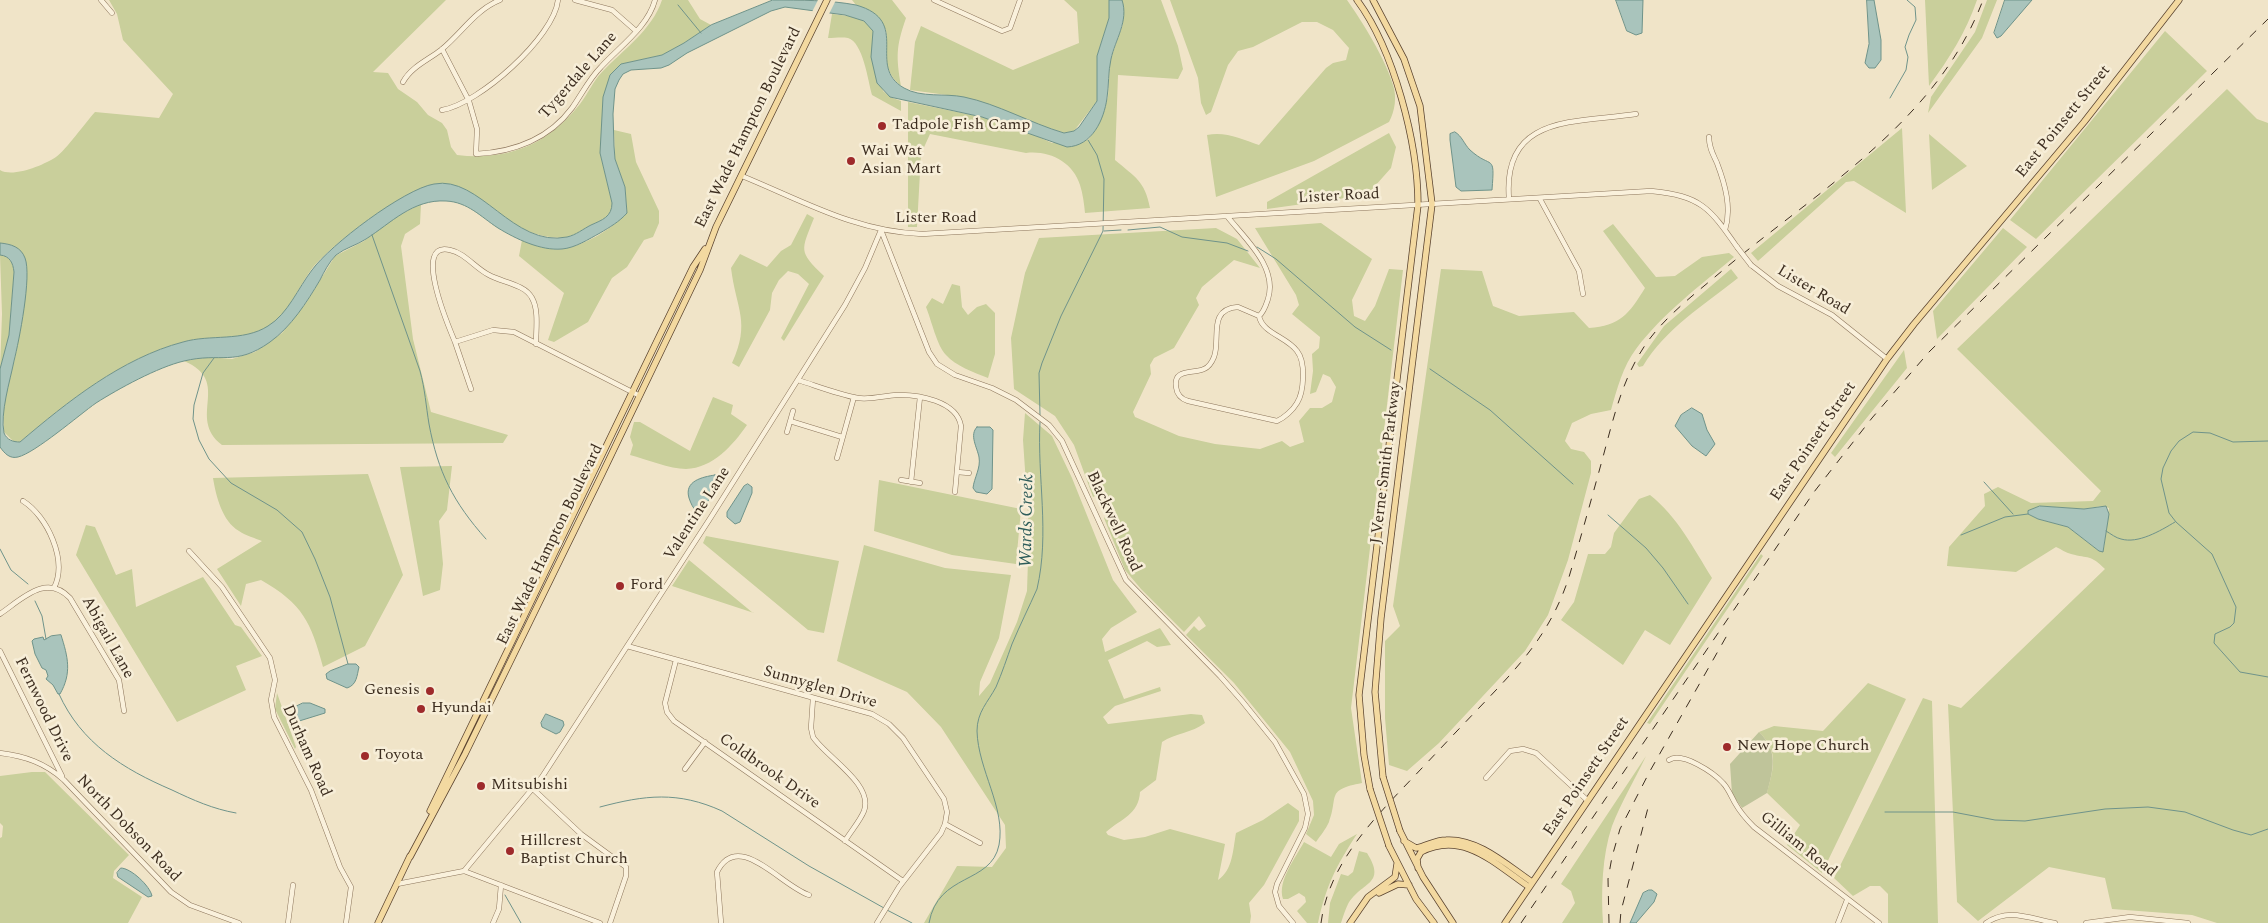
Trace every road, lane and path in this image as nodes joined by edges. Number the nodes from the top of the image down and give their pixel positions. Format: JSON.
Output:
{"nodes":[{"id":1,"x":101,"y":0,"type":"edge"},
{"id":2,"x":500,"y":0,"type":"edge"},
{"id":3,"x":558,"y":0,"type":"edge"},
{"id":4,"x":574,"y":0,"type":"edge"},
{"id":5,"x":656,"y":0,"type":"edge"},
{"id":6,"x":827,"y":0,"type":"edge"},
{"id":7,"x":934,"y":0,"type":"edge"},
{"id":8,"x":951,"y":0,"type":"edge"},
{"id":9,"x":1020,"y":0,"type":"edge"},
{"id":10,"x":1357,"y":0,"type":"edge"},
{"id":11,"x":1373,"y":0,"type":"edge"},
{"id":12,"x":2179,"y":0,"type":"edge"},
{"id":13,"x":948,"y":7,"type":"junction"},
{"id":14,"x":112,"y":13,"type":"dead end"},
{"id":15,"x":636,"y":31,"type":"junction"},
{"id":16,"x":442,"y":49,"type":"junction"},
{"id":17,"x":403,"y":82,"type":"dead end"},
{"id":18,"x":469,"y":101,"type":"junction"},
{"id":19,"x":442,"y":110,"type":"dead end"},
{"id":20,"x":1636,"y":114,"type":"dead end"},
{"id":21,"x":1709,"y":137,"type":"dead end"},
{"id":22,"x":742,"y":176,"type":"junction"},
{"id":23,"x":1509,"y":199,"type":"junction"},
{"id":24,"x":1540,"y":199,"type":"junction"},
{"id":25,"x":1432,"y":204,"type":"junction"},
{"id":26,"x":1418,"y":205,"type":"junction"},
{"id":27,"x":1228,"y":216,"type":"junction"},
{"id":28,"x":881,"y":230,"type":"junction"},
{"id":29,"x":1725,"y":230,"type":"junction"},
{"id":30,"x":710,"y":241,"type":"junction"},
{"id":31,"x":1583,"y":294,"type":"dead end"},
{"id":32,"x":679,"y":297,"type":"junction"},
{"id":33,"x":685,"y":300,"type":"junction"},
{"id":34,"x":1259,"y":316,"type":"junction"},
{"id":35,"x":454,"y":342,"type":"junction"},
{"id":36,"x":536,"y":344,"type":"junction"},
{"id":37,"x":655,"y":345,"type":"junction"},
{"id":38,"x":662,"y":348,"type":"junction"},
{"id":39,"x":1887,"y":359,"type":"junction"},
{"id":40,"x":644,"y":375,"type":"junction"},
{"id":41,"x":798,"y":380,"type":"junction"},
{"id":42,"x":471,"y":389,"type":"dead end"},
{"id":43,"x":635,"y":394,"type":"junction"},
{"id":44,"x":854,"y":397,"type":"junction"},
{"id":45,"x":920,"y":397,"type":"junction"},
{"id":46,"x":793,"y":411,"type":"dead end"},
{"id":47,"x":790,"y":421,"type":"junction"},
{"id":48,"x":787,"y":432,"type":"dead end"},
{"id":49,"x":842,"y":437,"type":"junction"},
{"id":50,"x":836,"y":458,"type":"dead end"},
{"id":51,"x":957,"y":472,"type":"junction"},
{"id":52,"x":969,"y":473,"type":"dead end"},
{"id":53,"x":900,"y":480,"type":"dead end"},
{"id":54,"x":911,"y":482,"type":"junction"},
{"id":55,"x":920,"y":483,"type":"dead end"},
{"id":56,"x":955,"y":492,"type":"dead end"},
{"id":57,"x":23,"y":501,"type":"dead end"},
{"id":58,"x":189,"y":551,"type":"dead end"},
{"id":59,"x":54,"y":588,"type":"junction"},
{"id":60,"x":0,"y":614,"type":"edge"},
{"id":61,"x":513,"y":640,"type":"junction"},
{"id":62,"x":519,"y":643,"type":"junction"},
{"id":63,"x":627,"y":646,"type":"junction"},
{"id":64,"x":0,"y":650,"type":"edge"},
{"id":65,"x":676,"y":660,"type":"junction"},
{"id":66,"x":813,"y":698,"type":"junction"},
{"id":67,"x":484,"y":707,"type":"junction"},
{"id":68,"x":124,"y":711,"type":"dead end"},
{"id":69,"x":705,"y":742,"type":"junction"},
{"id":70,"x":459,"y":750,"type":"junction"},
{"id":71,"x":0,"y":753,"type":"edge"},
{"id":72,"x":465,"y":754,"type":"junction"},
{"id":73,"x":1669,"y":760,"type":"dead end"},
{"id":74,"x":685,"y":769,"type":"dead end"},
{"id":75,"x":1486,"y":778,"type":"dead end"},
{"id":76,"x":64,"y":780,"type":"junction"},
{"id":77,"x":533,"y":789,"type":"junction"},
{"id":78,"x":1587,"y":800,"type":"junction"},
{"id":79,"x":945,"y":824,"type":"junction"},
{"id":80,"x":845,"y":841,"type":"junction"},
{"id":81,"x":1404,"y":841,"type":"junction"},
{"id":82,"x":980,"y":843,"type":"dead end"},
{"id":83,"x":410,"y":858,"type":"junction"},
{"id":84,"x":1396,"y":862,"type":"junction"},
{"id":85,"x":1418,"y":868,"type":"junction"},
{"id":86,"x":464,"y":871,"type":"junction"},
{"id":87,"x":903,"y":881,"type":"junction"},
{"id":88,"x":397,"y":884,"type":"junction"},
{"id":89,"x":1530,"y":884,"type":"junction"},
{"id":90,"x":293,"y":885,"type":"dead end"},
{"id":91,"x":501,"y":885,"type":"junction"},
{"id":92,"x":1409,"y":885,"type":"junction"},
{"id":93,"x":809,"y":895,"type":"dead end"},
{"id":94,"x":1847,"y":900,"type":"junction"},
{"id":95,"x":239,"y":923,"type":"edge"},
{"id":96,"x":288,"y":923,"type":"edge"},
{"id":97,"x":346,"y":923,"type":"edge"},
{"id":98,"x":378,"y":923,"type":"edge"},
{"id":99,"x":493,"y":923,"type":"edge"},
{"id":100,"x":600,"y":923,"type":"edge"},
{"id":101,"x":610,"y":923,"type":"edge"},
{"id":102,"x":721,"y":923,"type":"edge"},
{"id":103,"x":878,"y":923,"type":"edge"},
{"id":104,"x":1293,"y":923,"type":"edge"},
{"id":105,"x":1350,"y":923,"type":"edge"},
{"id":106,"x":1354,"y":923,"type":"edge"},
{"id":107,"x":1434,"y":923,"type":"edge"},
{"id":108,"x":1453,"y":923,"type":"edge"},
{"id":109,"x":1505,"y":923,"type":"edge"},
{"id":110,"x":1838,"y":923,"type":"edge"},
{"id":111,"x":1879,"y":923,"type":"edge"},
{"id":112,"x":1986,"y":923,"type":"edge"},
{"id":113,"x":2055,"y":923,"type":"edge"},
{"id":114,"x":2086,"y":923,"type":"edge"},
{"id":115,"x":2188,"y":923,"type":"edge"}],
"edges":[{"from":1,"to":14,"type":"street"},
{"from":2,"to":16,"type":"street"},
{"from":3,"to":18,"type":"street"},
{"from":4,"to":15,"type":"street"},
{"from":5,"to":15,"type":"street","name":"Tygerdale Lane"},
{"from":6,"to":22,"type":"main road","name":"East Wade Hampton Boulevard"},
{"from":7,"to":13,"type":"street"},
{"from":8,"to":13,"type":"street"},
{"from":9,"to":13,"type":"street"},
{"from":10,"to":26,"type":"main road","name":"J Verne Smith Parkway"},
{"from":11,"to":25,"type":"main road","name":"J Verne Smith Parkway"},
{"from":12,"to":39,"type":"main road","name":"East Poinsett Street"},
{"from":15,"to":18,"type":"street","name":"Tygerdale Lane"},
{"from":16,"to":17,"type":"street"},
{"from":16,"to":18,"type":"street"},
{"from":18,"to":19,"type":"street"},
{"from":20,"to":23,"type":"street"},
{"from":21,"to":29,"type":"street"},
{"from":22,"to":28,"type":"street","name":"Lister Road"},
{"from":22,"to":30,"type":"main road","name":"East Wade Hampton Boulevard"},
{"from":23,"to":24,"type":"street","name":"Lister Road"},
{"from":23,"to":25,"type":"street","name":"Lister Road"},
{"from":24,"to":29,"type":"street","name":"Lister Road"},
{"from":24,"to":31,"type":"street"},
{"from":25,"to":26,"type":"street","name":"Lister Road"},
{"from":25,"to":81,"type":"main road","name":"J Verne Smith Parkway","bridge":true},
{"from":26,"to":27,"type":"street","name":"Lister Road"},
{"from":26,"to":84,"type":"main road","name":"J Verne Smith Parkway","bridge":true},
{"from":27,"to":28,"type":"street","name":"Lister Road"},
{"from":27,"to":34,"type":"street"},
{"from":28,"to":41,"type":"street","name":"Valentine Lane"},
{"from":28,"to":104,"type":"street","name":"Blackwell Road"},
{"from":29,"to":39,"type":"street","name":"Lister Road","bridge":true},
{"from":30,"to":32,"type":"main road","name":"East Wade Hampton Boulevard"},
{"from":30,"to":33,"type":"main road","name":"East Wade Hampton Boulevard"},
{"from":32,"to":33,"type":"main road"},
{"from":32,"to":37,"type":"main road","name":"East Wade Hampton Boulevard"},
{"from":33,"to":38,"type":"main road","name":"East Wade Hampton Boulevard"},
{"from":34,"to":34,"type":"street"},
{"from":35,"to":36,"type":"street"},
{"from":35,"to":36,"type":"street"},
{"from":35,"to":42,"type":"street"},
{"from":36,"to":43,"type":"street"},
{"from":37,"to":38,"type":"main road"},
{"from":37,"to":40,"type":"main road","name":"East Wade Hampton Boulevard"},
{"from":38,"to":40,"type":"main road","name":"East Wade Hampton Boulevard"},
{"from":39,"to":78,"type":"main road","name":"East Poinsett Street"},
{"from":40,"to":43,"type":"main road","name":"East Wade Hampton Boulevard"},
{"from":41,"to":44,"type":"street"},
{"from":41,"to":63,"type":"street","name":"Valentine Lane"},
{"from":43,"to":61,"type":"main road","name":"East Wade Hampton Boulevard"},
{"from":43,"to":62,"type":"main road","name":"East Wade Hampton Boulevard"},
{"from":44,"to":45,"type":"street"},
{"from":44,"to":49,"type":"street"},
{"from":45,"to":51,"type":"street"},
{"from":45,"to":54,"type":"street"},
{"from":46,"to":47,"type":"street"},
{"from":47,"to":48,"type":"street"},
{"from":47,"to":49,"type":"street"},
{"from":49,"to":50,"type":"street"},
{"from":51,"to":52,"type":"street"},
{"from":51,"to":56,"type":"street"},
{"from":53,"to":54,"type":"street"},
{"from":54,"to":55,"type":"street"},
{"from":57,"to":59,"type":"street"},
{"from":58,"to":97,"type":"street","name":"Durham Road"},
{"from":59,"to":60,"type":"street"},
{"from":59,"to":68,"type":"street","name":"Abigail Lane"},
{"from":61,"to":62,"type":"main road"},
{"from":61,"to":67,"type":"main road","name":"East Wade Hampton Boulevard"},
{"from":62,"to":67,"type":"main road","name":"East Wade Hampton Boulevard"},
{"from":63,"to":65,"type":"street","name":"Sunnyglen Drive"},
{"from":63,"to":77,"type":"street","name":"Valentine Lane"},
{"from":64,"to":76,"type":"street","name":"Fernwood Drive"},
{"from":65,"to":66,"type":"street","name":"Sunnyglen Drive"},
{"from":65,"to":69,"type":"street","name":"Coldbrook Drive"},
{"from":66,"to":79,"type":"street","name":"Sunnyglen Drive"},
{"from":66,"to":80,"type":"street"},
{"from":67,"to":70,"type":"main road","name":"East Wade Hampton Boulevard"},
{"from":67,"to":72,"type":"main road","name":"East Wade Hampton Boulevard"},
{"from":69,"to":74,"type":"street"},
{"from":69,"to":80,"type":"street","name":"Coldbrook Drive"},
{"from":70,"to":72,"type":"main road"},
{"from":70,"to":83,"type":"main road","name":"East Wade Hampton Boulevard"},
{"from":71,"to":76,"type":"street","name":"North Dobson Road"},
{"from":72,"to":83,"type":"main road","name":"East Wade Hampton Boulevard"},
{"from":73,"to":94,"type":"street","name":"Gilliam Road"},
{"from":75,"to":78,"type":"street"},
{"from":76,"to":95,"type":"street","name":"North Dobson Road"},
{"from":77,"to":86,"type":"street","name":"Valentine Lane"},
{"from":77,"to":101,"type":"street"},
{"from":78,"to":89,"type":"main road","name":"East Poinsett Street"},
{"from":79,"to":82,"type":"street"},
{"from":79,"to":87,"type":"street"},
{"from":80,"to":87,"type":"street","name":"Coldbrook Drive"},
{"from":81,"to":85,"type":"main road","name":"J Verne Smith Parkway"},
{"from":81,"to":89,"type":"main road"},
{"from":83,"to":88,"type":"main road","name":"East Wade Hampton Boulevard"},
{"from":84,"to":92,"type":"main road","name":"J Verne Smith Parkway"},
{"from":84,"to":105,"type":"main road"},
{"from":85,"to":89,"type":"main road"},
{"from":85,"to":108,"type":"main road","name":"J Verne Smith Parkway"},
{"from":86,"to":88,"type":"street"},
{"from":86,"to":91,"type":"street"},
{"from":87,"to":103,"type":"street"},
{"from":88,"to":98,"type":"main road","name":"East Wade Hampton Boulevard"},
{"from":89,"to":109,"type":"main road","name":"East Poinsett Street"},
{"from":90,"to":96,"type":"street"},
{"from":91,"to":99,"type":"street"},
{"from":91,"to":100,"type":"street"},
{"from":92,"to":106,"type":"main road"},
{"from":92,"to":107,"type":"main road","name":"J Verne Smith Parkway"},
{"from":93,"to":102,"type":"street"},
{"from":94,"to":110,"type":"street"},
{"from":94,"to":111,"type":"street","name":"Gilliam Road"},
{"from":112,"to":113,"type":"street"},
{"from":114,"to":115,"type":"street"}]}
